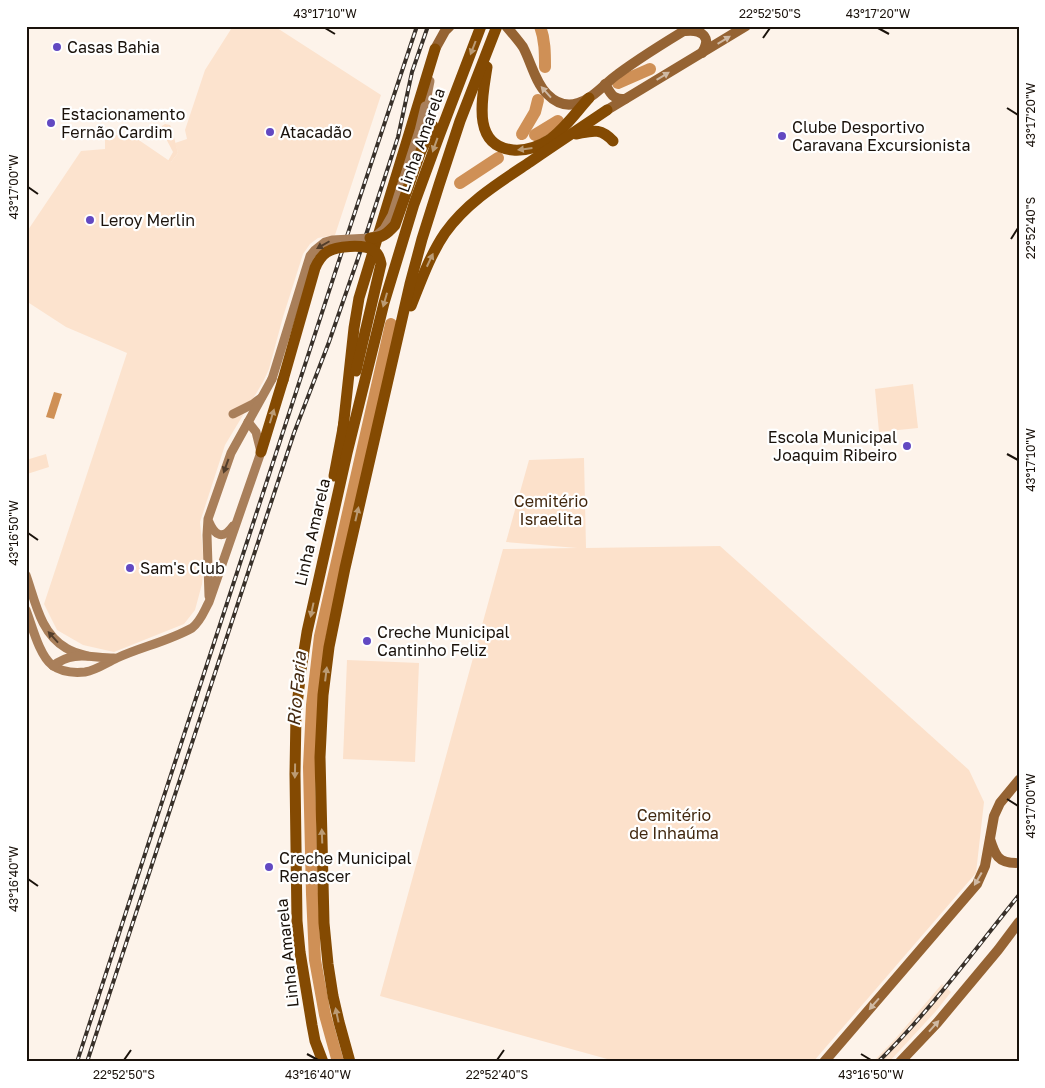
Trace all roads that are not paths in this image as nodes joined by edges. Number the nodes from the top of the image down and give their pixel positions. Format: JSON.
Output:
{"nodes":[{"id":1,"x":450,"y":26,"type":"edge"},
{"id":2,"x":497,"y":26,"type":"edge"},
{"id":3,"x":506,"y":26,"type":"edge"},
{"id":4,"x":746,"y":26,"type":"edge"},
{"id":5,"x":481,"y":28,"type":"edge"},
{"id":6,"x":688,"y":28,"type":"edge"},
{"id":7,"x":435,"y":49,"type":"junction"},
{"id":8,"x":488,"y":52,"type":"junction"},
{"id":9,"x":702,"y":53,"type":"junction"},
{"id":10,"x":466,"y":67,"type":"junction"},
{"id":11,"x":604,"y":84,"type":"junction"},
{"id":12,"x":589,"y":98,"type":"junction"},
{"id":13,"x":625,"y":99,"type":"junction"},
{"id":14,"x":607,"y":110,"type":"joint"},
{"id":15,"x":569,"y":136,"type":"junction"},
{"id":16,"x":613,"y":141,"type":"dead end"},
{"id":17,"x":370,"y":238,"type":"junction"},
{"id":18,"x":398,"y":338,"type":"junction"},
{"id":19,"x":278,"y":380,"type":"junction"},
{"id":20,"x":263,"y":396,"type":"junction"},
{"id":21,"x":233,"y":414,"type":"dead end"},
{"id":22,"x":248,"y":422,"type":"junction"},
{"id":23,"x":343,"y":429,"type":"junction"},
{"id":24,"x":261,"y":452,"type":"junction"},
{"id":25,"x":208,"y":519,"type":"junction"},
{"id":26,"x":237,"y":522,"type":"junction"},
{"id":27,"x":322,"y":562,"type":"junction"},
{"id":28,"x":26,"y":575,"type":"edge"},
{"id":29,"x":209,"y":602,"type":"junction"},
{"id":30,"x":26,"y":610,"type":"edge"},
{"id":31,"x":88,"y":656,"type":"junction"},
{"id":32,"x":117,"y":658,"type":"junction"},
{"id":33,"x":53,"y":666,"type":"junction"},
{"id":34,"x":1019,"y":780,"type":"edge"},
{"id":35,"x":990,"y":838,"type":"junction"},
{"id":36,"x":1016,"y":863,"type":"dead end"},
{"id":37,"x":1019,"y":922,"type":"edge"},
{"id":38,"x":321,"y":1062,"type":"edge"},
{"id":39,"x":350,"y":1062,"type":"edge"},
{"id":40,"x":824,"y":1062,"type":"edge"},
{"id":41,"x":900,"y":1062,"type":"edge"}],
"edges":[{"from":1,"to":7,"type":"main road"},
{"from":2,"to":8,"type":"highway","name":"Linha Amarela"},
{"from":12,"to":3,"type":"main road","one_way":true},
{"from":9,"to":4,"type":"main road","one_way":true},
{"from":5,"to":10,"type":"highway","name":"Linha Amarela","one_way":true},
{"from":6,"to":9,"type":"main road"},
{"from":6,"to":11,"type":"main road"},
{"from":7,"to":17,"type":"main road","bridge":true},
{"from":7,"to":23,"type":"highway"},
{"from":12,"to":8,"type":"highway","one_way":true},
{"from":8,"to":18,"type":"highway","name":"Linha Amarela"},
{"from":13,"to":9,"type":"main road","one_way":true},
{"from":10,"to":17,"type":"highway","bridge":true},
{"from":10,"to":27,"type":"highway","name":"Linha Amarela","one_way":true},
{"from":11,"to":12,"type":"main road"},
{"from":11,"to":13,"type":"main road"},
{"from":13,"to":14,"type":"main road"},
{"from":14,"to":15,"type":"highway"},
{"from":15,"to":16,"type":"highway"},
{"from":18,"to":15,"type":"highway","one_way":true},
{"from":17,"to":19,"type":"main road","one_way":true,"bridge":true},
{"from":39,"to":18,"type":"highway","name":"Linha Amarela","one_way":true},
{"from":19,"to":20,"type":"main road"},
{"from":19,"to":23,"type":"highway","bridge":true},
{"from":24,"to":19,"type":"highway","one_way":true},
{"from":20,"to":21,"type":"main road"},
{"from":20,"to":22,"type":"main road"},
{"from":22,"to":24,"type":"main road"},
{"from":22,"to":25,"type":"main road","one_way":true},
{"from":23,"to":27,"type":"highway"},
{"from":24,"to":26,"type":"main road"},
{"from":25,"to":26,"type":"main road"},
{"from":25,"to":29,"type":"main road"},
{"from":26,"to":29,"type":"main road"},
{"from":27,"to":38,"type":"highway","name":"Linha Amarela","one_way":true},
{"from":31,"to":28,"type":"main road","one_way":true},
{"from":29,"to":32,"type":"main road"},
{"from":30,"to":33,"type":"main road"},
{"from":31,"to":32,"type":"main road"},
{"from":31,"to":33,"type":"main road"},
{"from":32,"to":33,"type":"main road"},
{"from":34,"to":35,"type":"main road"},
{"from":35,"to":36,"type":"main road"},
{"from":35,"to":40,"type":"main road","one_way":true},
{"from":41,"to":37,"type":"main road","one_way":true}]}
